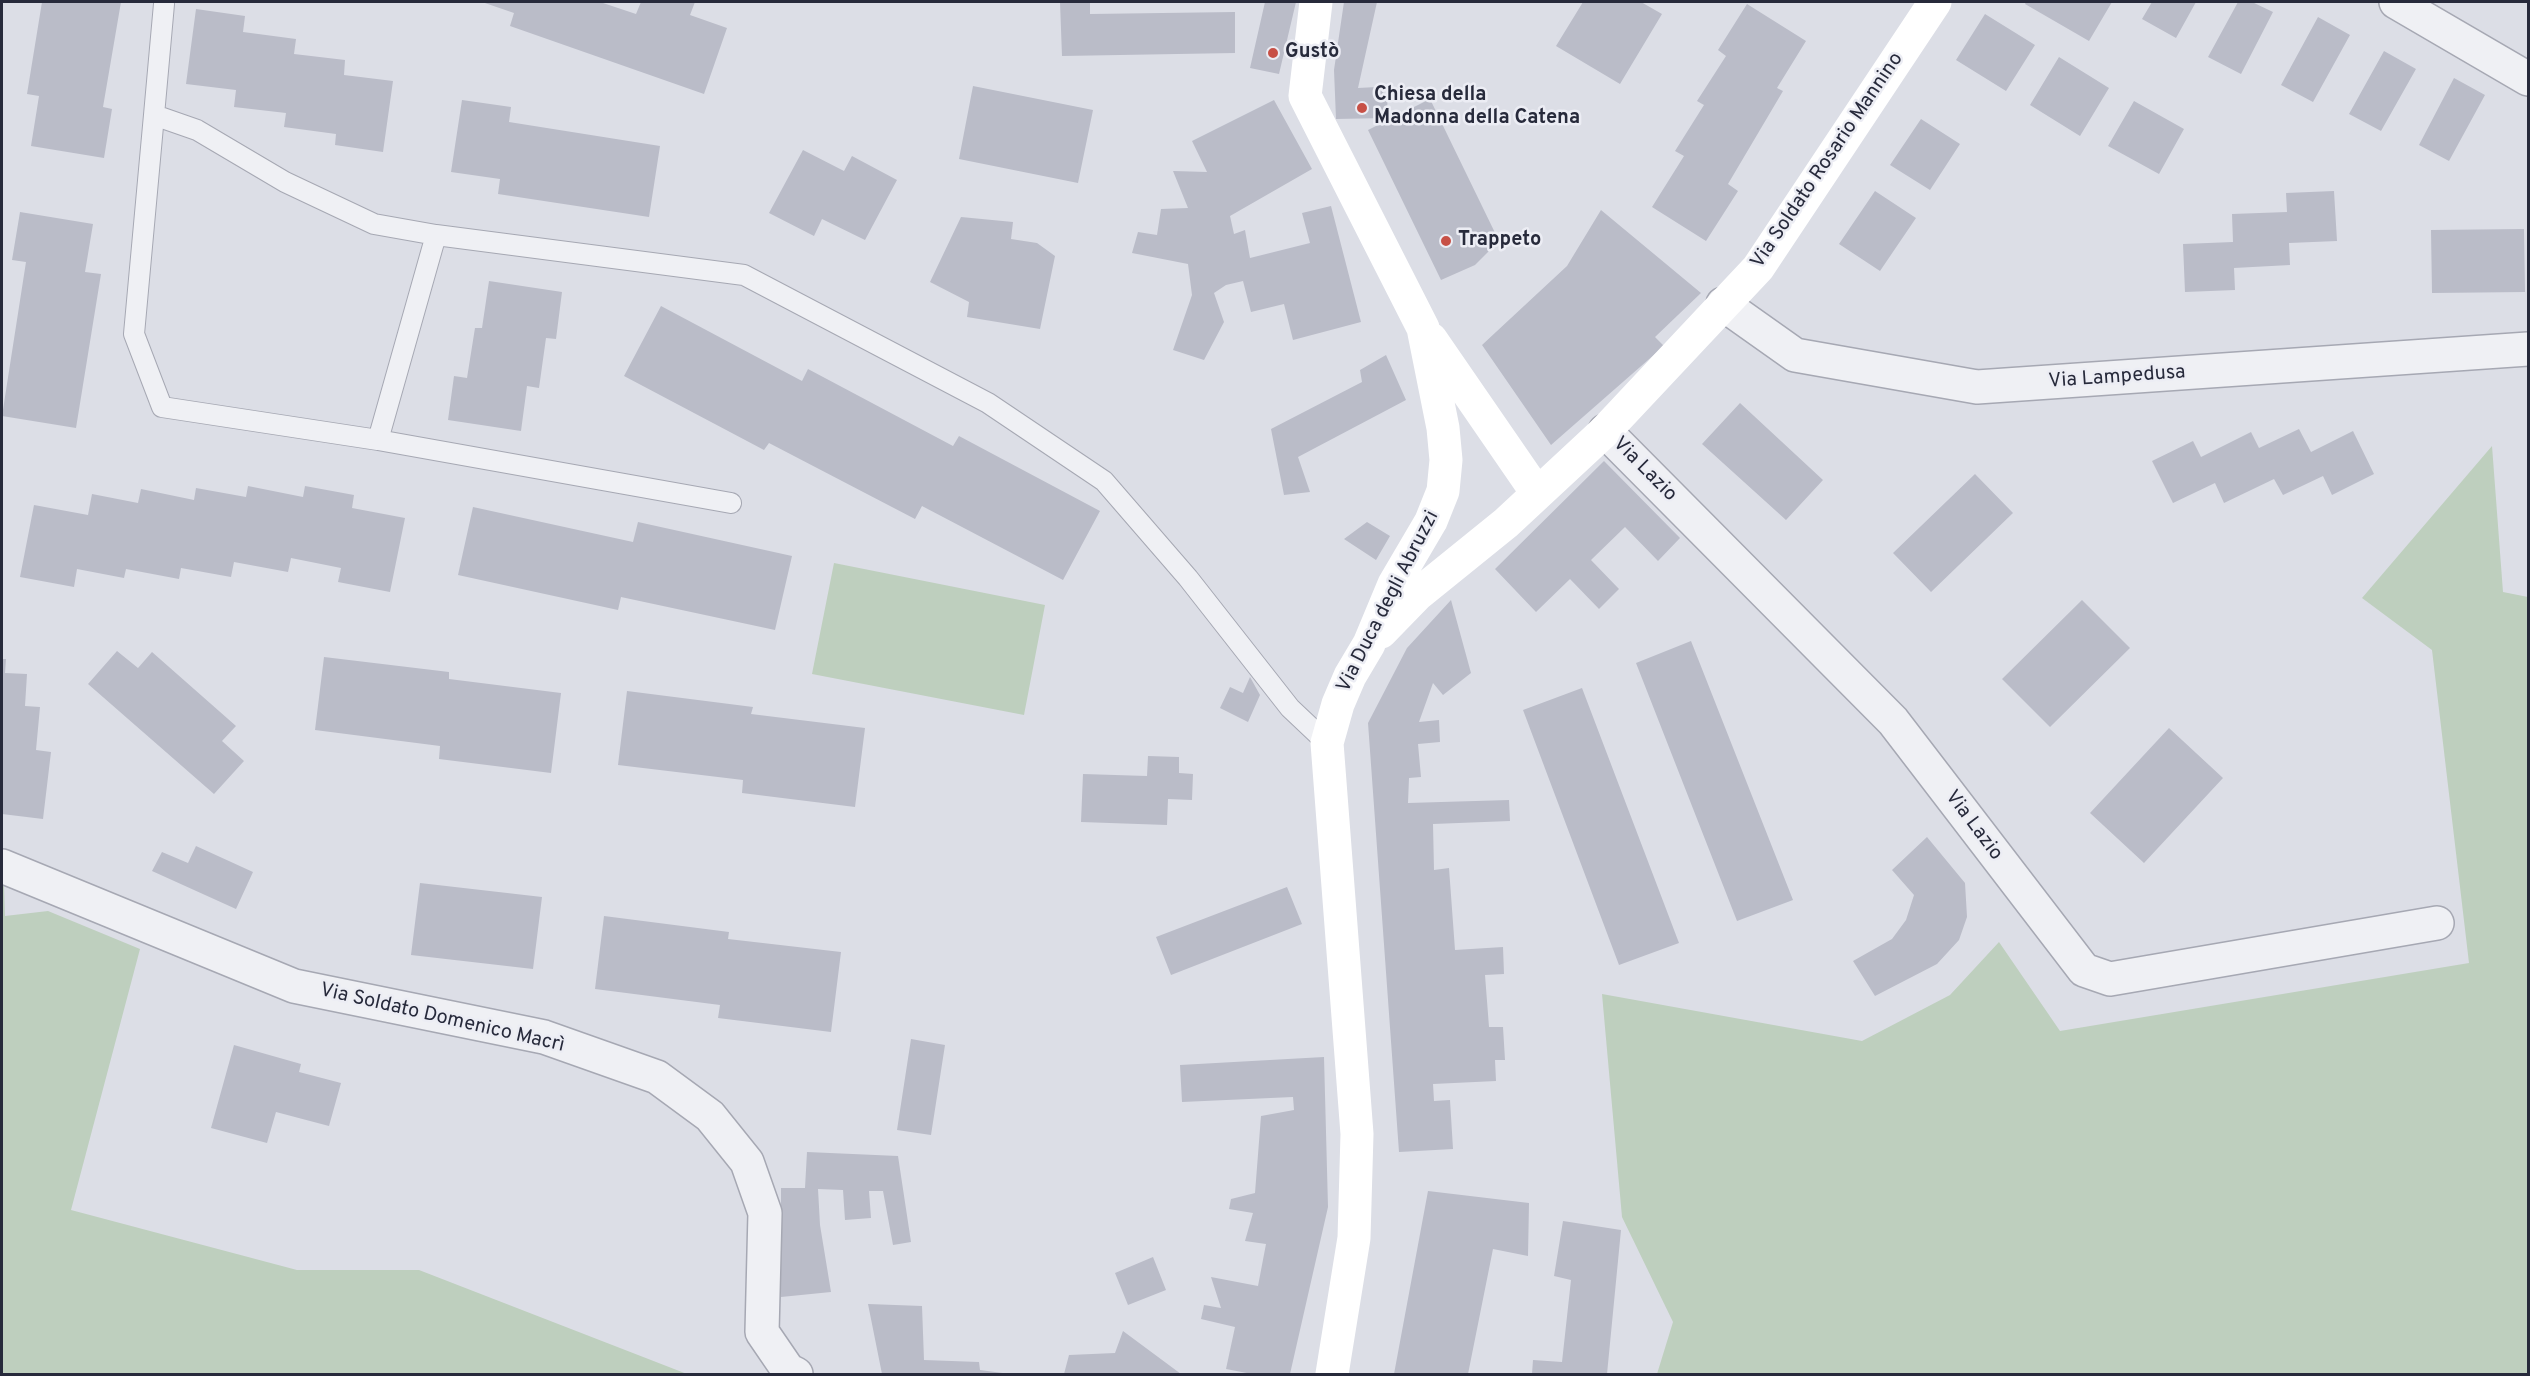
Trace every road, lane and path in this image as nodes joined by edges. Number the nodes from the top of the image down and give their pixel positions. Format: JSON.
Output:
{"nodes":[{"id":1,"x":1316,"y":2,"type":"edge"},
{"id":2,"x":1935,"y":2,"type":"edge"},
{"id":3,"x":2396,"y":2,"type":"edge"},
{"id":4,"x":164,"y":4,"type":"dead end"},
{"id":5,"x":2529,"y":78,"type":"edge"},
{"id":6,"x":154,"y":115,"type":"junction"},
{"id":7,"x":436,"y":235,"type":"junction"},
{"id":8,"x":1723,"y":304,"type":"junction"},
{"id":9,"x":1423,"y":328,"type":"junction"},
{"id":10,"x":2529,"y":349,"type":"edge"},
{"id":11,"x":1605,"y":431,"type":"junction"},
{"id":12,"x":378,"y":440,"type":"junction"},
{"id":13,"x":1538,"y":493,"type":"junction"},
{"id":14,"x":731,"y":503,"type":"dead end"},
{"id":15,"x":1369,"y":644,"type":"junction"},
{"id":16,"x":1327,"y":743,"type":"junction"},
{"id":17,"x":2,"y":866,"type":"edge"},
{"id":18,"x":2437,"y":923,"type":"dead end"},
{"id":19,"x":796,"y":1374,"type":"edge"},
{"id":20,"x":1332,"y":1374,"type":"edge"}],
"edges":[{"from":1,"to":9,"type":"main road","name":"Via Duca degli Abruzzi"},
{"from":2,"to":8,"type":"main road","name":"Via Soldato Rosario Mannino"},
{"from":3,"to":5,"type":"street"},
{"from":4,"to":6,"type":"lane"},
{"from":6,"to":7,"type":"lane"},
{"from":6,"to":12,"type":"lane"},
{"from":7,"to":12,"type":"lane"},
{"from":7,"to":16,"type":"lane"},
{"from":8,"to":10,"type":"street","name":"Via Lampedusa"},
{"from":8,"to":11,"type":"main road","name":"Via Soldato Rosario Mannino"},
{"from":9,"to":13,"type":"main road"},
{"from":9,"to":15,"type":"main road","name":"Via Duca degli Abruzzi"},
{"from":11,"to":13,"type":"main road","name":"Via Soldato Rosario Mannino"},
{"from":11,"to":18,"type":"street","name":"Via Lazio"},
{"from":12,"to":14,"type":"lane"},
{"from":13,"to":15,"type":"main road","name":"Via Soldato Rosario Mannino"},
{"from":15,"to":16,"type":"main road","name":"Via Duca degli Abruzzi"},
{"from":16,"to":20,"type":"main road","name":"Via Duca degli Abruzzi"},
{"from":17,"to":19,"type":"street","name":"Via Soldato Domenico Macrì"}]}
